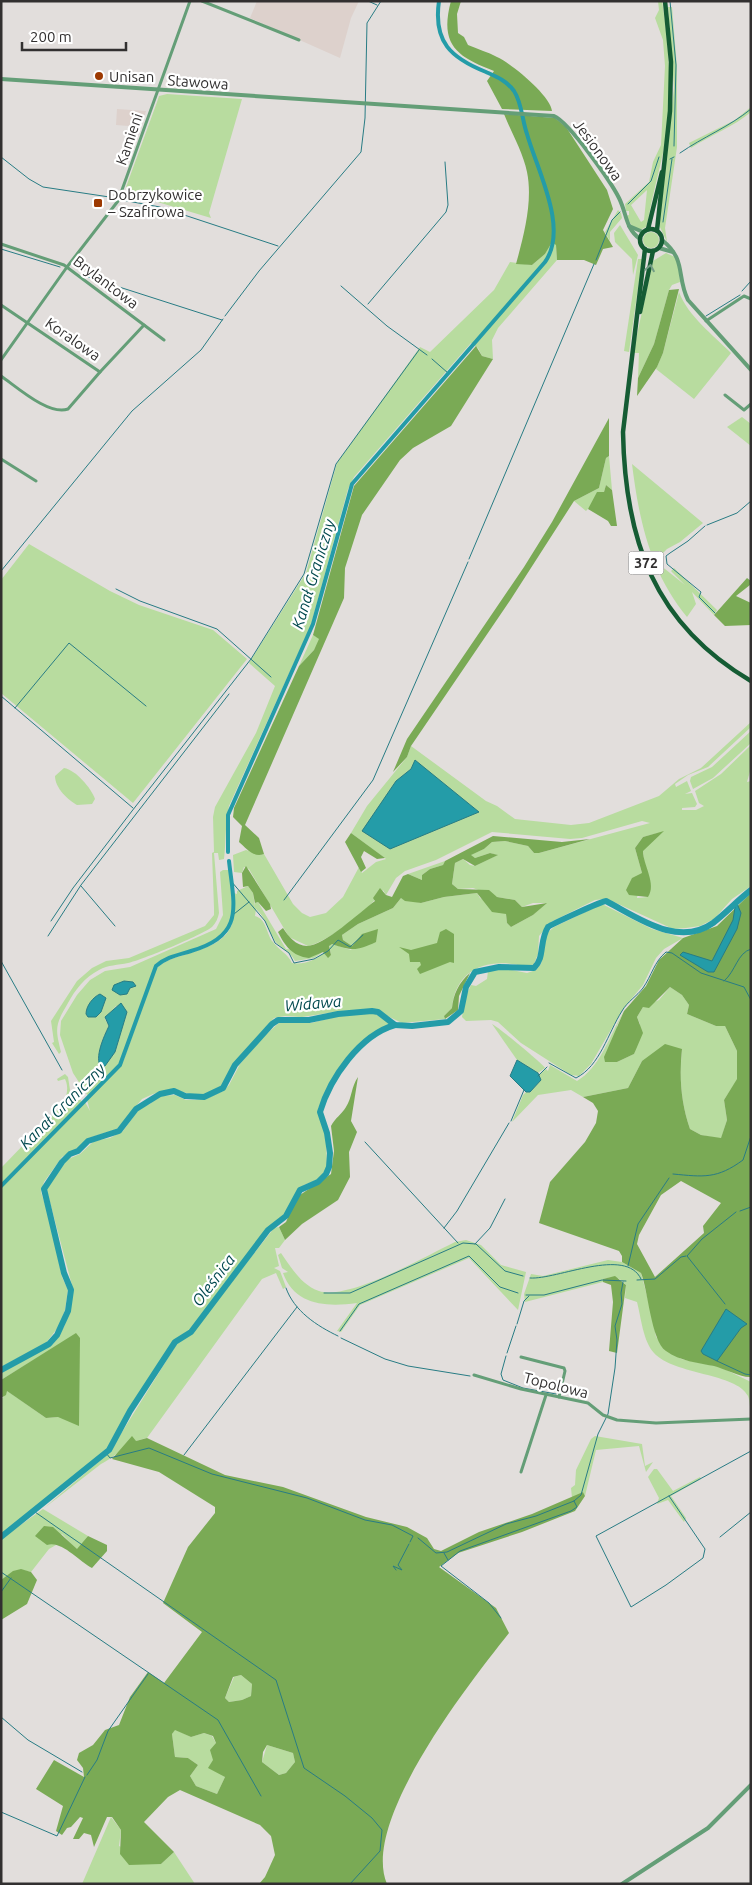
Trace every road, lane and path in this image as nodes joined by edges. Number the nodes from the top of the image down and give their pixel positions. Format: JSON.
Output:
{"nodes":[{"id":1,"x":190,"y":1,"type":"edge"},
{"id":2,"x":202,"y":1,"type":"edge"},
{"id":3,"x":665,"y":1,"type":"edge"},
{"id":4,"x":299,"y":40,"type":"dead end"},
{"id":5,"x":1,"y":79,"type":"edge"},
{"id":6,"x":158,"y":91,"type":"junction"},
{"id":7,"x":516,"y":112,"type":"joint"},
{"id":8,"x":664,"y":168,"type":"junction"},
{"id":9,"x":629,"y":226,"type":"junction"},
{"id":10,"x":648,"y":229,"type":"junction"},
{"id":11,"x":657,"y":230,"type":"junction"},
{"id":12,"x":643,"y":232,"type":"junction"},
{"id":13,"x":640,"y":239,"type":"junction"},
{"id":14,"x":662,"y":240,"type":"junction"},
{"id":15,"x":1,"y":244,"type":"edge"},
{"id":16,"x":659,"y":248,"type":"junction"},
{"id":17,"x":645,"y":249,"type":"junction"},
{"id":18,"x":653,"y":251,"type":"junction"},
{"id":19,"x":675,"y":253,"type":"junction"},
{"id":20,"x":67,"y":267,"type":"junction"},
{"id":21,"x":751,"y":299,"type":"edge"},
{"id":22,"x":1,"y":305,"type":"edge"},
{"id":23,"x":638,"y":318,"type":"junction"},
{"id":24,"x":706,"y":321,"type":"junction"},
{"id":25,"x":28,"y":322,"type":"junction"},
{"id":26,"x":144,"y":325,"type":"junction"},
{"id":27,"x":164,"y":340,"type":"dead end"},
{"id":28,"x":1,"y":360,"type":"edge"},
{"id":29,"x":751,"y":370,"type":"edge"},
{"id":30,"x":100,"y":372,"type":"junction"},
{"id":31,"x":1,"y":376,"type":"edge"},
{"id":32,"x":725,"y":395,"type":"dead end"},
{"id":33,"x":751,"y":404,"type":"edge"},
{"id":34,"x":1,"y":458,"type":"edge"},
{"id":35,"x":36,"y":481,"type":"dead end"},
{"id":36,"x":751,"y":681,"type":"edge"},
{"id":37,"x":520,"y":1357,"type":"dead end"},
{"id":38,"x":474,"y":1375,"type":"dead end"},
{"id":39,"x":546,"y":1395,"type":"junction"},
{"id":40,"x":559,"y":1397,"type":"junction"},
{"id":41,"x":751,"y":1419,"type":"edge"},
{"id":42,"x":521,"y":1472,"type":"dead end"},
{"id":43,"x":751,"y":1785,"type":"edge"},
{"id":44,"x":622,"y":1884,"type":"edge"}],
"edges":[{"from":1,"to":6,"type":"street","name":"Kamieni"},
{"from":2,"to":4,"type":"street"},
{"from":3,"to":8,"type":"main road"},
{"from":5,"to":6,"type":"street","name":"Stawowa"},
{"from":6,"to":7,"type":"street","name":"Stawowa"},
{"from":6,"to":20,"type":"street","name":"Kamieni"},
{"from":7,"to":9,"type":"street","name":"Jesionowa"},
{"from":8,"to":10,"type":"main road"},
{"from":8,"to":11,"type":"main road"},
{"from":9,"to":12,"type":"street"},
{"from":9,"to":13,"type":"street","name":"Jesionowa"},
{"from":10,"to":11,"type":"main road"},
{"from":10,"to":12,"type":"main road"},
{"from":11,"to":14,"type":"main road"},
{"from":12,"to":13,"type":"main road"},
{"from":13,"to":17,"type":"main road"},
{"from":14,"to":16,"type":"main road"},
{"from":14,"to":19,"type":"street"},
{"from":15,"to":20,"type":"street","name":"Brylantowa"},
{"from":16,"to":18,"type":"main road"},
{"from":16,"to":19,"type":"street"},
{"from":17,"to":18,"type":"main road"},
{"from":17,"to":23,"type":"main road","number":"372"},
{"from":23,"to":18,"type":"main road","number":"372","one_way":true},
{"from":19,"to":24,"type":"street"},
{"from":20,"to":25,"type":"street","name":"Kamieni"},
{"from":20,"to":26,"type":"street","name":"Brylantowa"},
{"from":21,"to":24,"type":"street"},
{"from":22,"to":25,"type":"street","name":"Koralowa"},
{"from":23,"to":36,"type":"main road","number":"372"},
{"from":24,"to":29,"type":"street"},
{"from":25,"to":28,"type":"street","name":"Kamieni"},
{"from":25,"to":30,"type":"street","name":"Koralowa"},
{"from":26,"to":27,"type":"street","name":"Brylantowa"},
{"from":26,"to":30,"type":"street","name":"Koralowa"},
{"from":30,"to":31,"type":"street"},
{"from":32,"to":33,"type":"street"},
{"from":34,"to":35,"type":"street"},
{"from":37,"to":40,"type":"street"},
{"from":38,"to":39,"type":"street","name":"Topolowa"},
{"from":39,"to":40,"type":"street","name":"Topolowa"},
{"from":39,"to":42,"type":"street"},
{"from":40,"to":41,"type":"street","name":"Topolowa"},
{"from":43,"to":44,"type":"street"}]}
